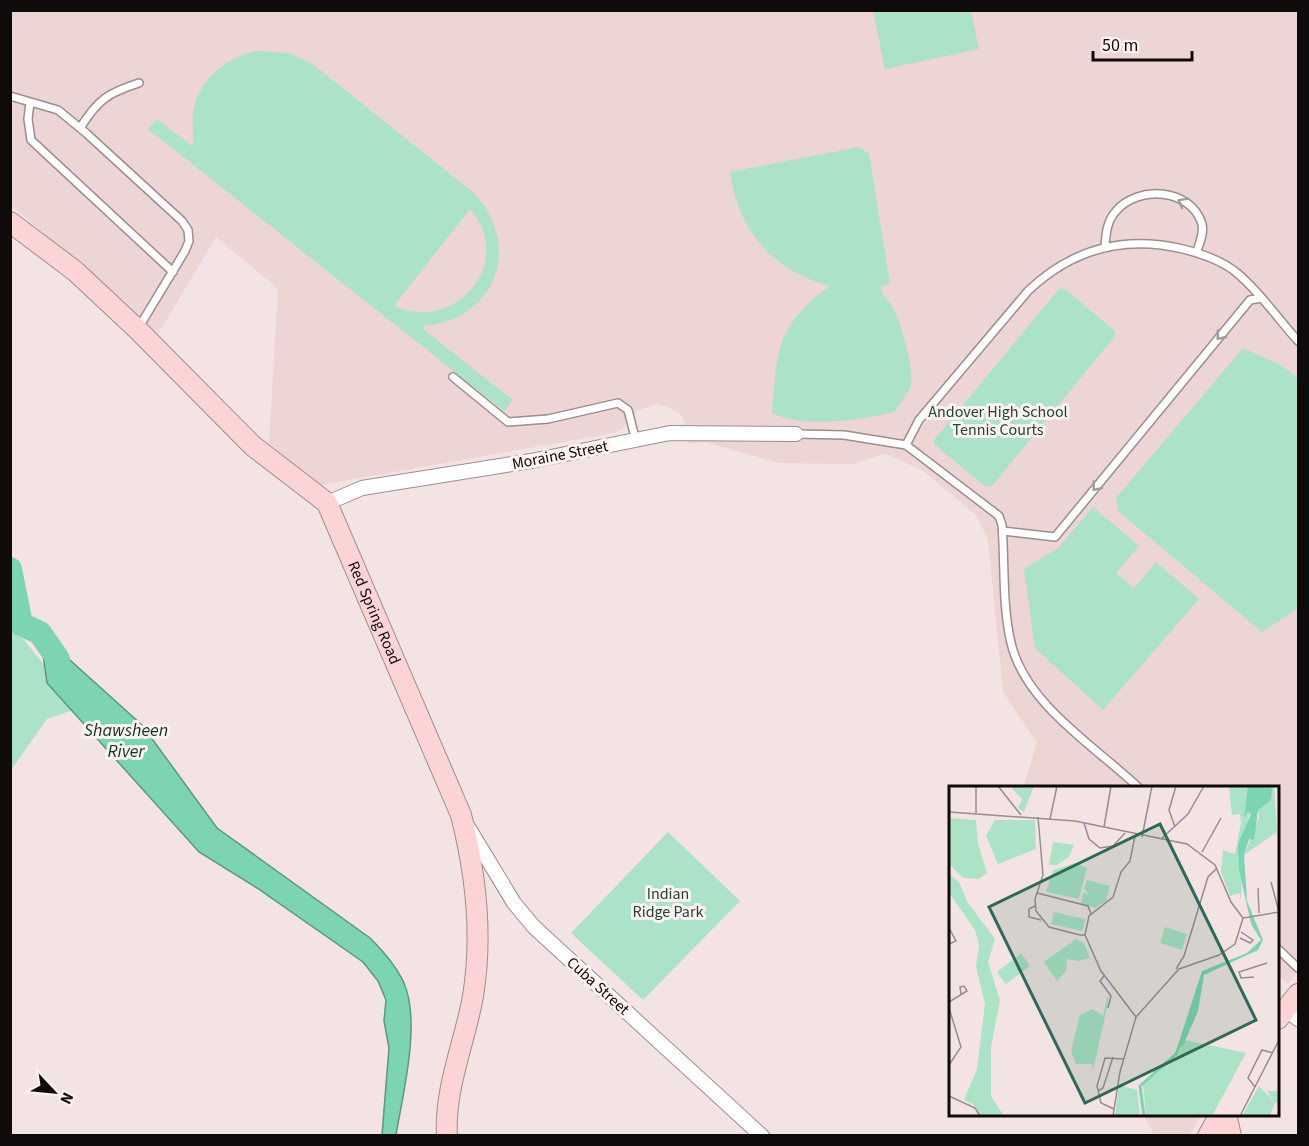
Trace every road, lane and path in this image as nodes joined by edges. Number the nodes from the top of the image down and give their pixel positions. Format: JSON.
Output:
{"nodes":[{"id":1,"x":139,"y":83,"type":"dead end"},
{"id":2,"x":10,"y":96,"type":"edge"},
{"id":3,"x":30,"y":102,"type":"junction"},
{"id":4,"x":80,"y":128,"type":"junction"},
{"id":5,"x":10,"y":222,"type":"edge"},
{"id":6,"x":1105,"y":246,"type":"junction"},
{"id":7,"x":1197,"y":251,"type":"junction"},
{"id":8,"x":173,"y":272,"type":"junction"},
{"id":9,"x":1261,"y":298,"type":"junction"},
{"id":10,"x":137,"y":329,"type":"junction"},
{"id":11,"x":1299,"y":341,"type":"edge"},
{"id":12,"x":453,"y":377,"type":"dead end"},
{"id":13,"x":796,"y":434,"type":"joint"},
{"id":14,"x":636,"y":441,"type":"junction"},
{"id":15,"x":906,"y":445,"type":"junction"},
{"id":16,"x":327,"y":503,"type":"junction"},
{"id":17,"x":1003,"y":531,"type":"junction"},
{"id":18,"x":1137,"y":786,"type":"edge"},
{"id":19,"x":461,"y":814,"type":"junction"},
{"id":20,"x":1279,"y":950,"type":"edge"},
{"id":21,"x":1299,"y":968,"type":"edge"},
{"id":22,"x":1219,"y":1116,"type":"edge"},
{"id":23,"x":1227,"y":1116,"type":"edge"},
{"id":24,"x":447,"y":1136,"type":"edge"},
{"id":25,"x":762,"y":1136,"type":"edge"},
{"id":26,"x":1208,"y":1136,"type":"edge"},
{"id":27,"x":1232,"y":1136,"type":"edge"}],
"edges":[{"from":1,"to":4,"type":"lane"},
{"from":2,"to":3,"type":"lane"},
{"from":3,"to":4,"type":"lane"},
{"from":3,"to":8,"type":"lane"},
{"from":4,"to":8,"type":"lane"},
{"from":5,"to":10,"type":"main road","name":"Red Spring Road"},
{"from":6,"to":7,"type":"lane"},
{"from":7,"to":6,"type":"lane","one_way":true},
{"from":6,"to":15,"type":"lane"},
{"from":7,"to":9,"type":"lane"},
{"from":8,"to":10,"type":"lane"},
{"from":9,"to":11,"type":"lane"},
{"from":9,"to":17,"type":"lane","one_way":true},
{"from":10,"to":16,"type":"main road","name":"Red Spring Road"},
{"from":12,"to":14,"type":"lane"},
{"from":13,"to":14,"type":"street","name":"Moraine Street"},
{"from":13,"to":15,"type":"lane"},
{"from":14,"to":16,"type":"street","name":"Moraine Street"},
{"from":15,"to":17,"type":"lane"},
{"from":16,"to":19,"type":"main road","name":"Red Spring Road"},
{"from":17,"to":18,"type":"lane"},
{"from":19,"to":24,"type":"main road","name":"Red Spring Road"},
{"from":19,"to":25,"type":"street","name":"Cuba Street"},
{"from":20,"to":21,"type":"lane"},
{"from":22,"to":26,"type":"main road"},
{"from":23,"to":27,"type":"main road"}]}
